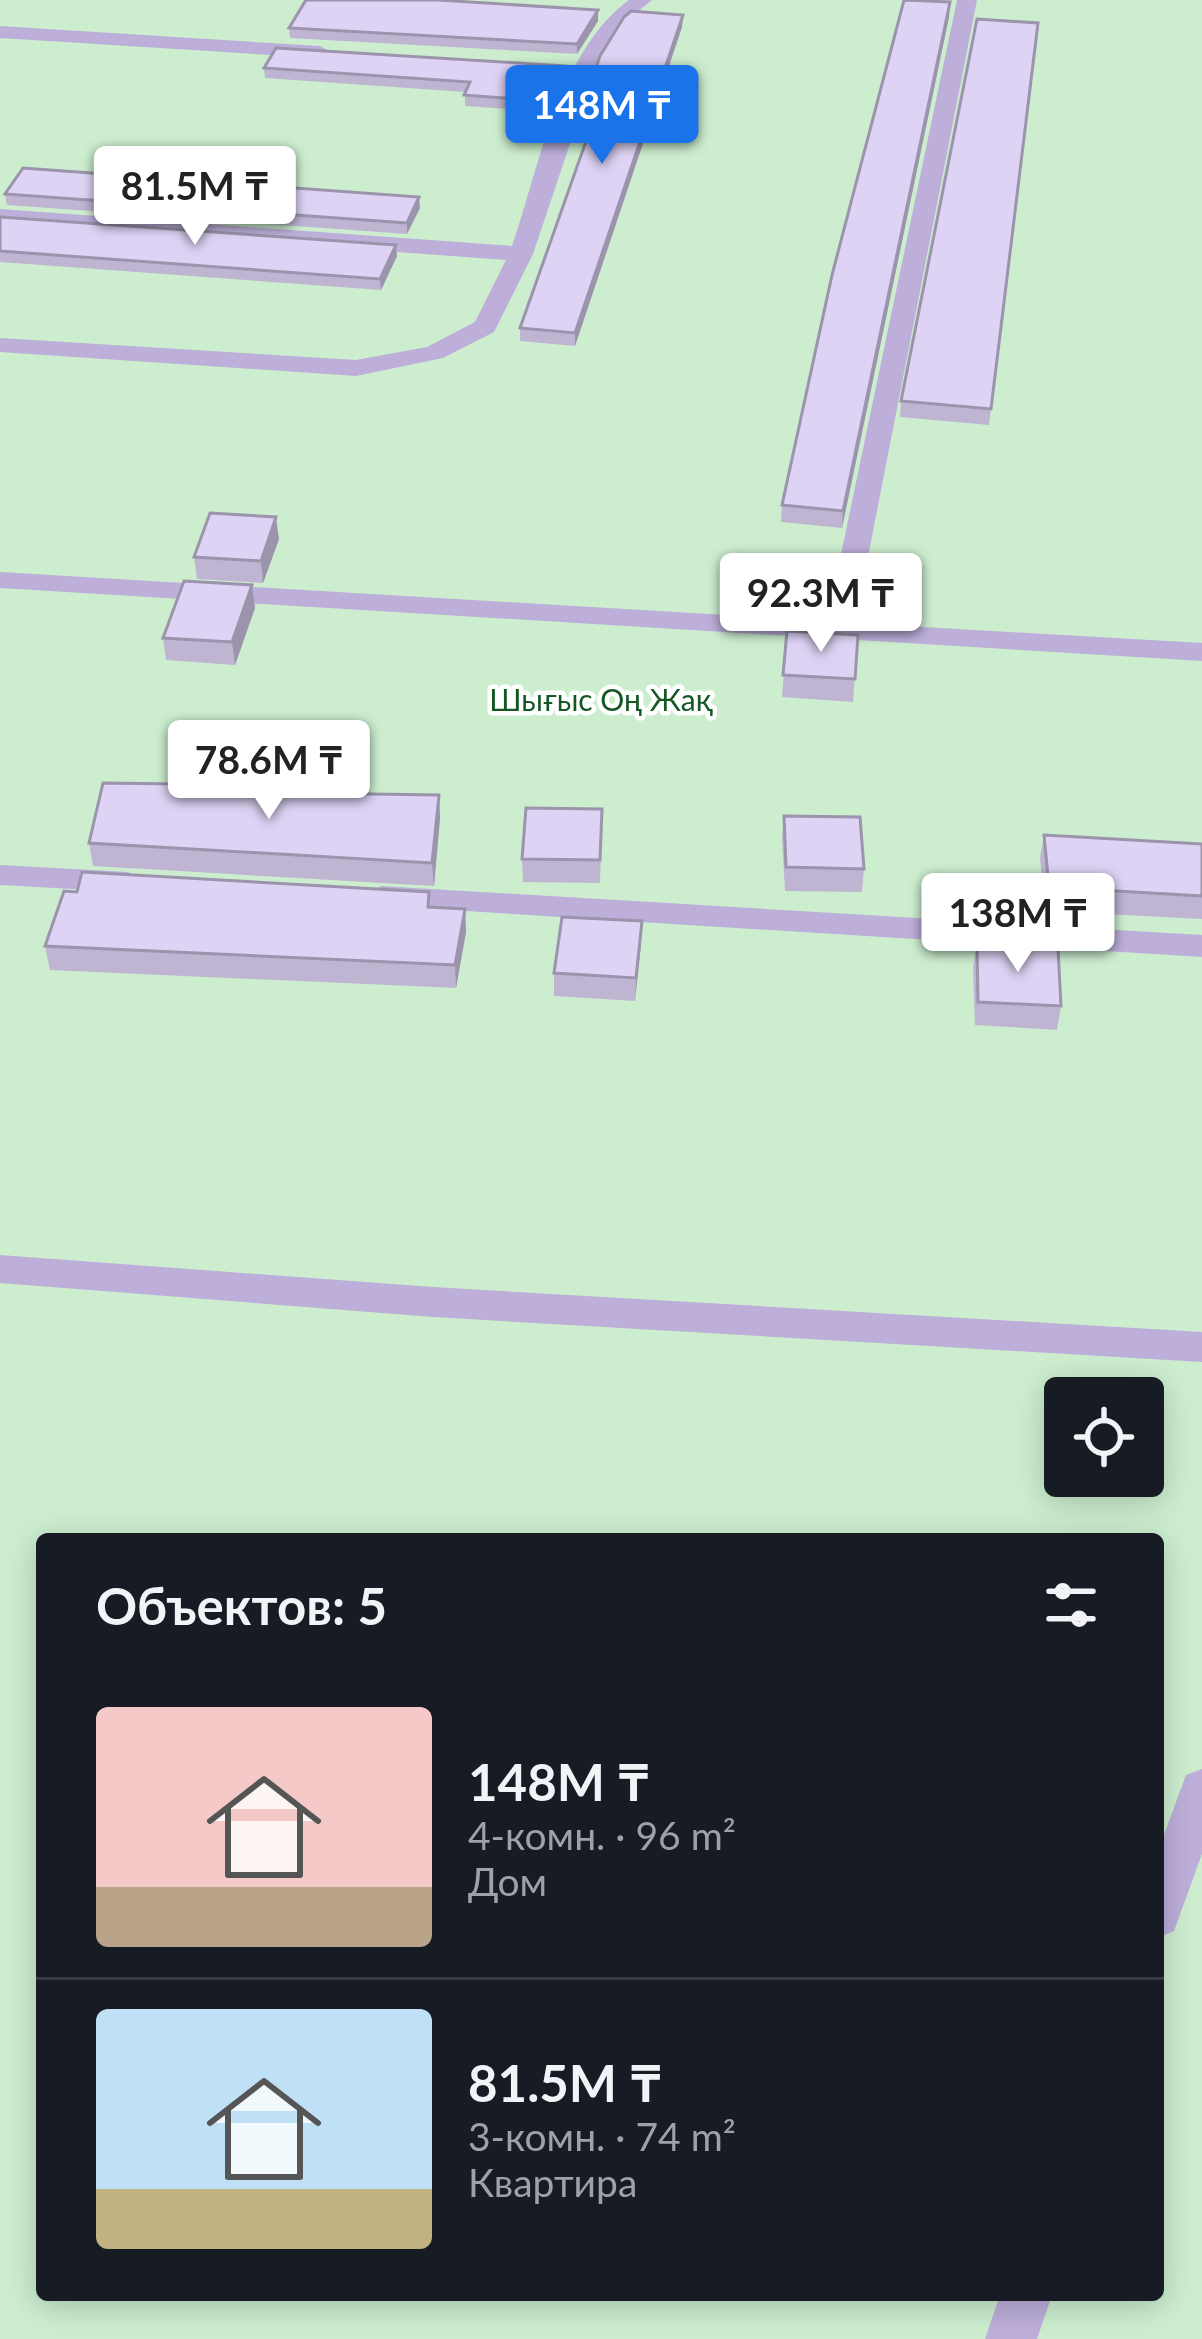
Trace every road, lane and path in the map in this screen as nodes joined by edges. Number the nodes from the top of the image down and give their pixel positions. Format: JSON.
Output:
{"nodes":[{"id":1,"x":642,"y":0,"type":"edge"},
{"id":2,"x":967,"y":0,"type":"edge"},
{"id":3,"x":0,"y":32,"type":"edge"},
{"id":4,"x":342,"y":54,"type":"edge"},
{"id":5,"x":0,"y":216,"type":"edge"},
{"id":6,"x":521,"y":254,"type":"junction"},
{"id":7,"x":0,"y":345,"type":"edge"},
{"id":8,"x":0,"y":580,"type":"edge"},
{"id":9,"x":839,"y":630,"type":"junction"},
{"id":10,"x":1202,"y":652,"type":"edge"},
{"id":11,"x":0,"y":875,"type":"edge"},
{"id":12,"x":166,"y":884,"type":"edge"},
{"id":13,"x":356,"y":896,"type":"edge"},
{"id":14,"x":1202,"y":946,"type":"edge"},
{"id":15,"x":0,"y":1269,"type":"edge"},
{"id":16,"x":1202,"y":1347,"type":"edge"},
{"id":17,"x":1202,"y":1789,"type":"edge"},
{"id":18,"x":1164,"y":1899,"type":"edge"},
{"id":19,"x":1024,"y":2301,"type":"edge"},
{"id":20,"x":1011,"y":2339,"type":"edge"}],
"edges":[{"from":1,"to":6,"type":"lane"},
{"from":2,"to":9,"type":"lane"},
{"from":3,"to":4,"type":"lane"},
{"from":5,"to":6,"type":"lane"},
{"from":6,"to":7,"type":"lane"},
{"from":8,"to":9,"type":"lane"},
{"from":9,"to":10,"type":"lane"},
{"from":11,"to":12,"type":"lane"},
{"from":13,"to":14,"type":"lane"},
{"from":15,"to":16,"type":"lane"},
{"from":17,"to":18,"type":"lane"},
{"from":19,"to":20,"type":"lane"}]}
